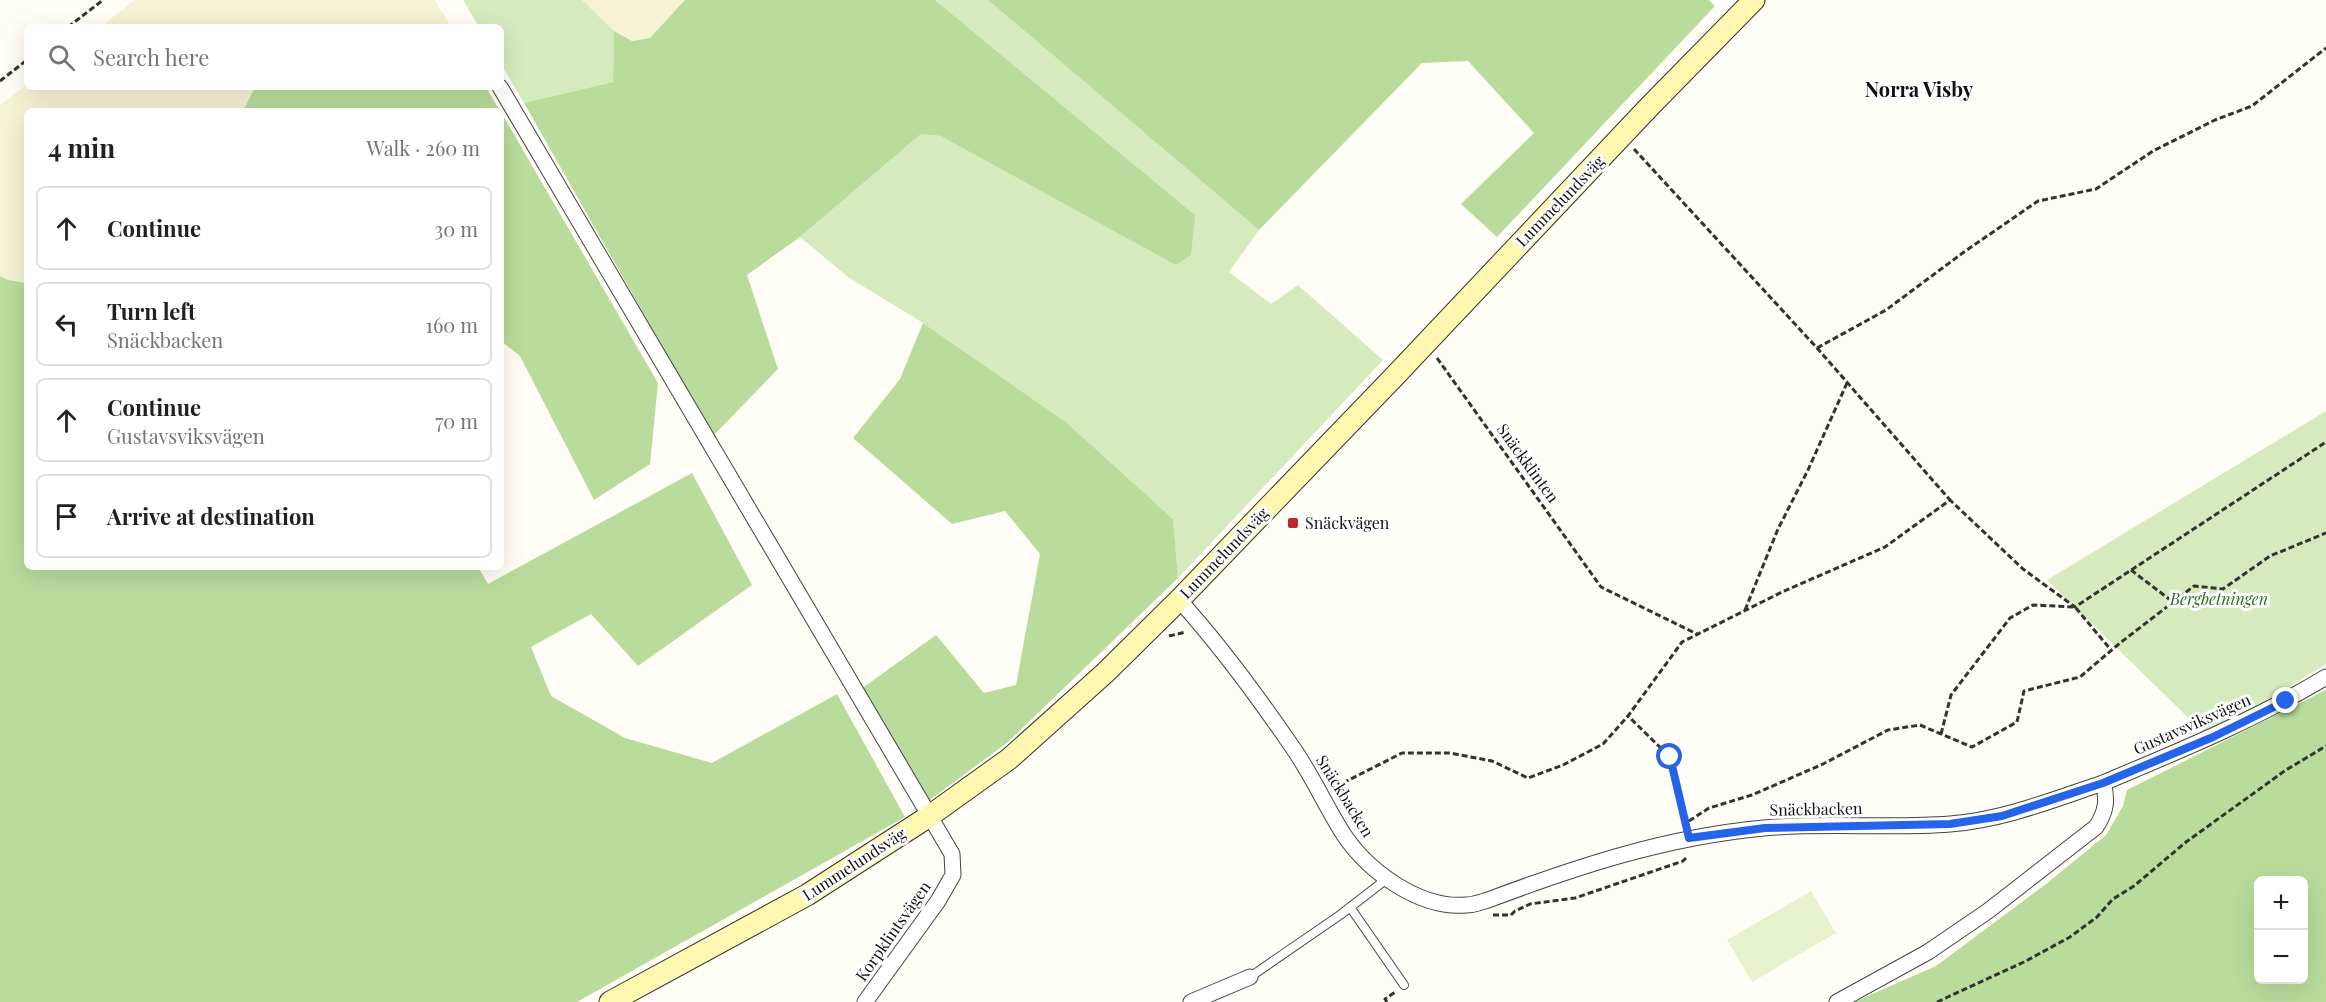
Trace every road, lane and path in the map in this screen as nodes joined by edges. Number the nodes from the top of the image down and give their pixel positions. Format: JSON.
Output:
{"nodes":[{"id":1,"x":103,"y":0,"type":"edge"},
{"id":2,"x":1754,"y":0,"type":"edge"},
{"id":3,"x":72,"y":24,"type":"edge"},
{"id":4,"x":2326,"y":48,"type":"edge"},
{"id":5,"x":24,"y":62,"type":"edge"},
{"id":6,"x":0,"y":81,"type":"edge"},
{"id":7,"x":502,"y":90,"type":"edge"},
{"id":8,"x":1631,"y":146,"type":"dead end"},
{"id":9,"x":1817,"y":348,"type":"junction"},
{"id":10,"x":1434,"y":354,"type":"dead end"},
{"id":11,"x":1847,"y":383,"type":"junction"},
{"id":12,"x":2326,"y":442,"type":"edge"},
{"id":13,"x":1950,"y":500,"type":"junction"},
{"id":14,"x":2326,"y":532,"type":"edge"},
{"id":15,"x":2131,"y":570,"type":"junction"},
{"id":16,"x":1179,"y":600,"type":"junction"},
{"id":17,"x":2173,"y":602,"type":"junction"},
{"id":18,"x":2075,"y":607,"type":"junction"},
{"id":19,"x":1745,"y":610,"type":"junction"},
{"id":20,"x":1697,"y":634,"type":"junction"},
{"id":21,"x":2111,"y":650,"type":"junction"},
{"id":22,"x":2326,"y":677,"type":"edge"},
{"id":23,"x":1628,"y":716,"type":"junction"},
{"id":24,"x":1941,"y":734,"type":"junction"},
{"id":25,"x":2326,"y":746,"type":"edge"},
{"id":26,"x":2103,"y":783,"type":"junction"},
{"id":27,"x":1320,"y":794,"type":"junction"},
{"id":28,"x":928,"y":816,"type":"junction"},
{"id":29,"x":1688,"y":832,"type":"junction"},
{"id":30,"x":1388,"y":878,"type":"junction"},
{"id":31,"x":1350,"y":908,"type":"junction"},
{"id":32,"x":1250,"y":976,"type":"joint"},
{"id":33,"x":1404,"y":985,"type":"dead end"},
{"id":34,"x":871,"y":998,"type":"edge"},
{"id":35,"x":610,"y":1002,"type":"edge"},
{"id":36,"x":1191,"y":1002,"type":"edge"},
{"id":37,"x":1837,"y":1002,"type":"edge"},
{"id":38,"x":1937,"y":1002,"type":"edge"}],
"edges":[{"from":1,"to":3,"type":"path"},
{"from":2,"to":16,"type":"main road","name":"Lummelundsväg"},
{"from":4,"to":9,"type":"path"},
{"from":5,"to":6,"type":"path"},
{"from":7,"to":28,"type":"street","name":"Korpklintsvägen"},
{"from":8,"to":9,"type":"path"},
{"from":9,"to":11,"type":"path"},
{"from":10,"to":20,"type":"path","name":"Snäckklinten"},
{"from":11,"to":13,"type":"path"},
{"from":11,"to":19,"type":"path"},
{"from":12,"to":15,"type":"path"},
{"from":13,"to":18,"type":"path"},
{"from":13,"to":19,"type":"path"},
{"from":14,"to":17,"type":"path"},
{"from":15,"to":17,"type":"path"},
{"from":15,"to":18,"type":"path"},
{"from":16,"to":27,"type":"street","name":"Snäckbacken"},
{"from":16,"to":28,"type":"main road","name":"Lummelundsväg"},
{"from":17,"to":21,"type":"path"},
{"from":18,"to":21,"type":"path"},
{"from":18,"to":24,"type":"path"},
{"from":19,"to":20,"type":"path"},
{"from":20,"to":23,"type":"path"},
{"from":21,"to":24,"type":"path"},
{"from":22,"to":26,"type":"street","name":"Gustavsviksvägen"},
{"from":23,"to":27,"type":"path"},
{"from":23,"to":29,"type":"path"},
{"from":24,"to":29,"type":"path"},
{"from":25,"to":38,"type":"path"},
{"from":26,"to":29,"type":"street","name":"Snäckbacken"},
{"from":26,"to":37,"type":"street"},
{"from":27,"to":30,"type":"street","name":"Snäckbacken"},
{"from":28,"to":34,"type":"street","name":"Korpklintsvägen"},
{"from":28,"to":35,"type":"main road","name":"Lummelundsväg"},
{"from":29,"to":30,"type":"street","name":"Snäckbacken"},
{"from":30,"to":31,"type":"lane"},
{"from":31,"to":32,"type":"lane"},
{"from":31,"to":33,"type":"lane"},
{"from":32,"to":36,"type":"street"}]}
